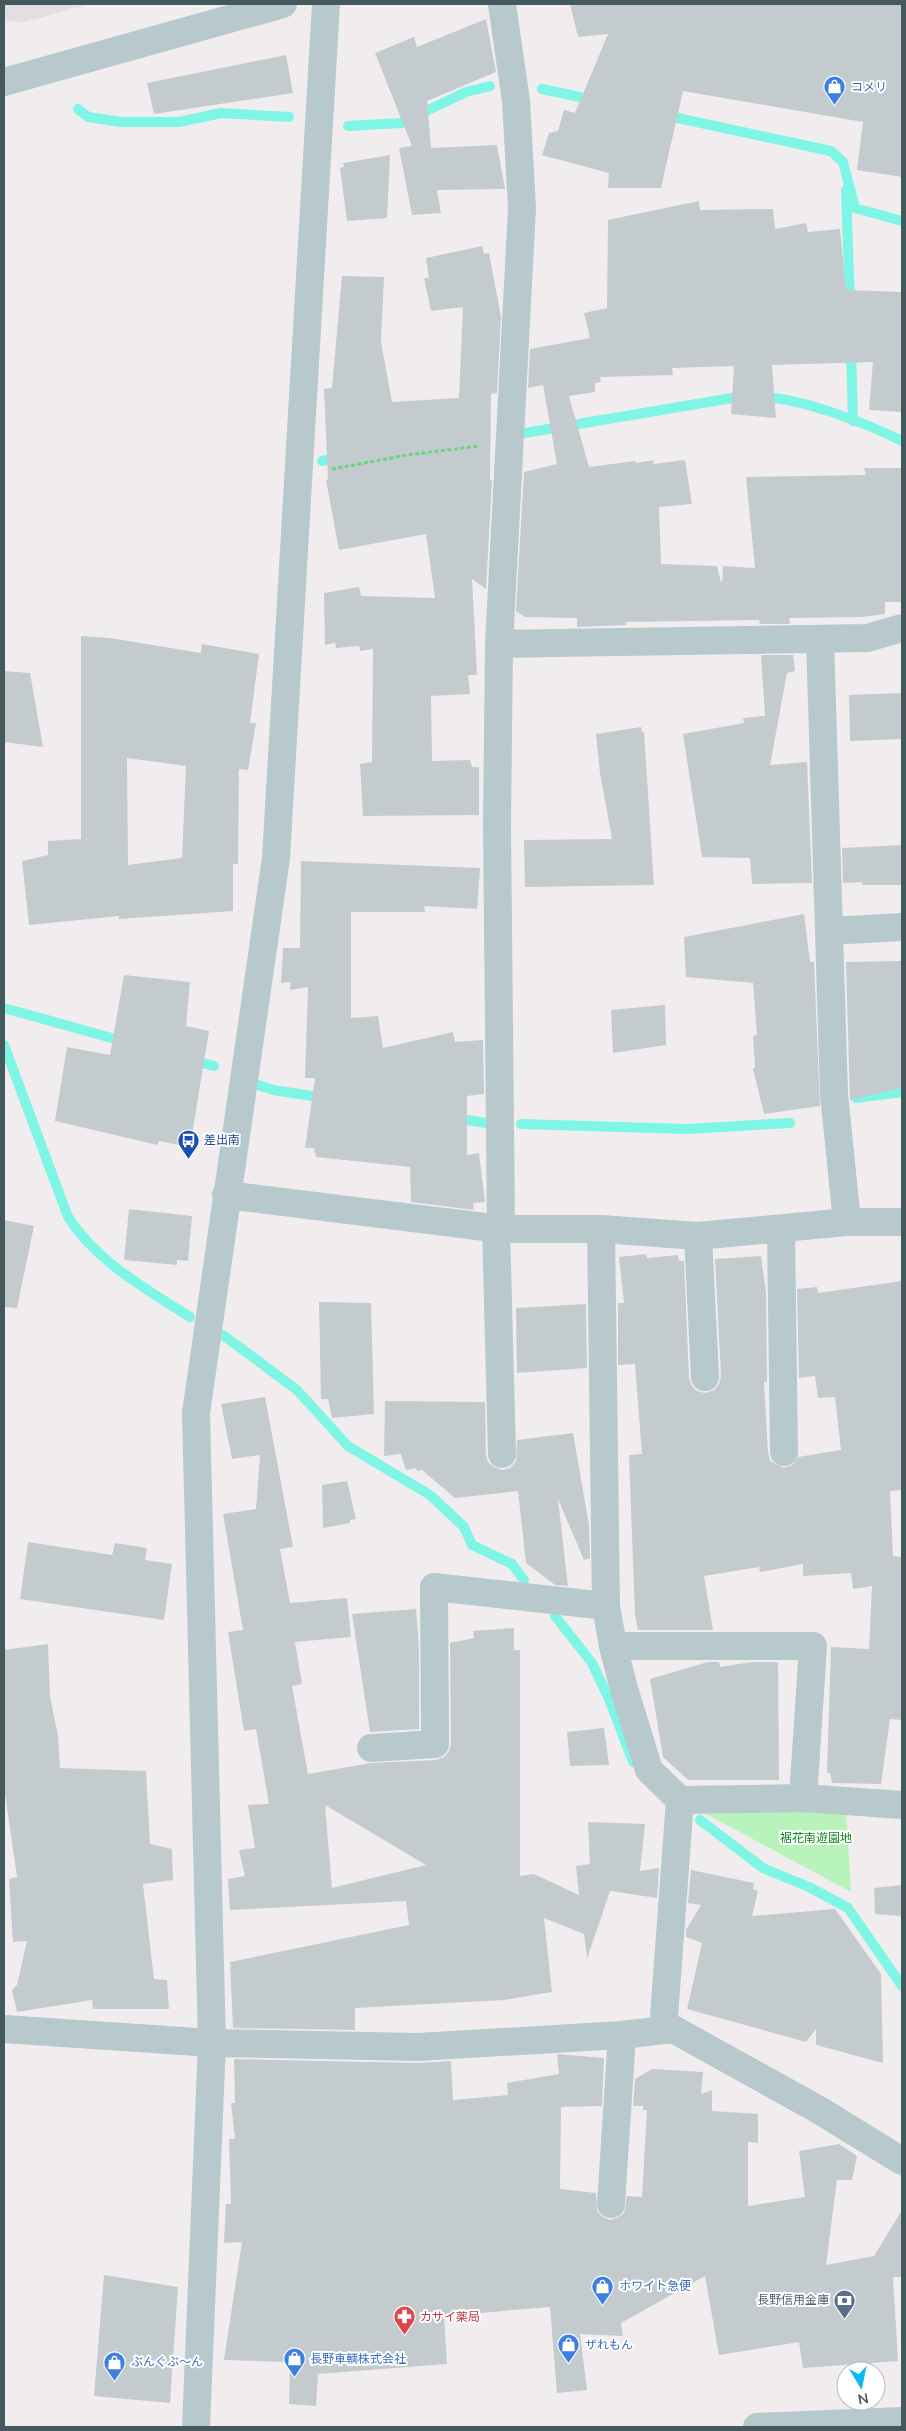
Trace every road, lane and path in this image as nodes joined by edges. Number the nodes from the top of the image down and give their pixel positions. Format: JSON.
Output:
{"nodes":[{"id":1,"x":283,"y":4,"type":"edge"},
{"id":2,"x":326,"y":4,"type":"edge"},
{"id":3,"x":502,"y":4,"type":"edge"},
{"id":4,"x":4,"y":82,"type":"edge"},
{"id":5,"x":509,"y":442,"type":"junction"},
{"id":6,"x":298,"y":476,"type":"junction"},
{"id":7,"x":902,"y":628,"type":"edge"},
{"id":8,"x":820,"y":640,"type":"junction"},
{"id":9,"x":499,"y":644,"type":"junction"},
{"id":10,"x":902,"y":927,"type":"edge"},
{"id":11,"x":830,"y":931,"type":"junction"},
{"id":12,"x":226,"y":1195,"type":"junction"},
{"id":13,"x":847,"y":1222,"type":"junction"},
{"id":14,"x":902,"y":1222,"type":"edge"},
{"id":15,"x":498,"y":1228,"type":"junction"},
{"id":16,"x":601,"y":1229,"type":"junction"},
{"id":17,"x":781,"y":1230,"type":"junction"},
{"id":18,"x":698,"y":1236,"type":"junction"},
{"id":19,"x":705,"y":1377,"type":"dead end"},
{"id":20,"x":784,"y":1452,"type":"dead end"},
{"id":21,"x":502,"y":1454,"type":"dead end"},
{"id":22,"x":606,"y":1606,"type":"junction"},
{"id":23,"x":612,"y":1646,"type":"junction"},
{"id":24,"x":371,"y":1748,"type":"dead end"},
{"id":25,"x":803,"y":1798,"type":"junction"},
{"id":26,"x":680,"y":1800,"type":"junction"},
{"id":27,"x":902,"y":1805,"type":"edge"},
{"id":28,"x":4,"y":2029,"type":"edge"},
{"id":29,"x":662,"y":2030,"type":"junction"},
{"id":30,"x":622,"y":2035,"type":"junction"},
{"id":31,"x":212,"y":2043,"type":"junction"},
{"id":32,"x":902,"y":2161,"type":"edge"},
{"id":33,"x":611,"y":2204,"type":"dead end"},
{"id":34,"x":902,"y":2421,"type":"edge"},
{"id":35,"x":196,"y":2427,"type":"edge"},
{"id":36,"x":757,"y":2427,"type":"edge"}],
"edges":[{"from":1,"to":4,"type":"street"},
{"from":2,"to":6,"type":"street"},
{"from":3,"to":5,"type":"street"},
{"from":5,"to":6,"type":"path"},
{"from":5,"to":9,"type":"street"},
{"from":6,"to":12,"type":"street"},
{"from":7,"to":8,"type":"street"},
{"from":8,"to":9,"type":"street"},
{"from":8,"to":11,"type":"street"},
{"from":9,"to":15,"type":"street"},
{"from":10,"to":11,"type":"street"},
{"from":11,"to":13,"type":"street"},
{"from":12,"to":15,"type":"street"},
{"from":12,"to":31,"type":"street"},
{"from":13,"to":14,"type":"street"},
{"from":13,"to":17,"type":"street"},
{"from":15,"to":16,"type":"street"},
{"from":15,"to":21,"type":"street"},
{"from":16,"to":18,"type":"street"},
{"from":16,"to":22,"type":"street"},
{"from":17,"to":18,"type":"street"},
{"from":17,"to":20,"type":"street"},
{"from":18,"to":19,"type":"street"},
{"from":22,"to":23,"type":"street"},
{"from":22,"to":24,"type":"street"},
{"from":23,"to":25,"type":"street"},
{"from":23,"to":26,"type":"street"},
{"from":25,"to":26,"type":"street"},
{"from":25,"to":27,"type":"street"},
{"from":26,"to":29,"type":"street"},
{"from":28,"to":31,"type":"street"},
{"from":29,"to":30,"type":"street"},
{"from":29,"to":32,"type":"street"},
{"from":30,"to":31,"type":"street"},
{"from":30,"to":33,"type":"street"},
{"from":31,"to":35,"type":"street"},
{"from":34,"to":36,"type":"street"}]}
